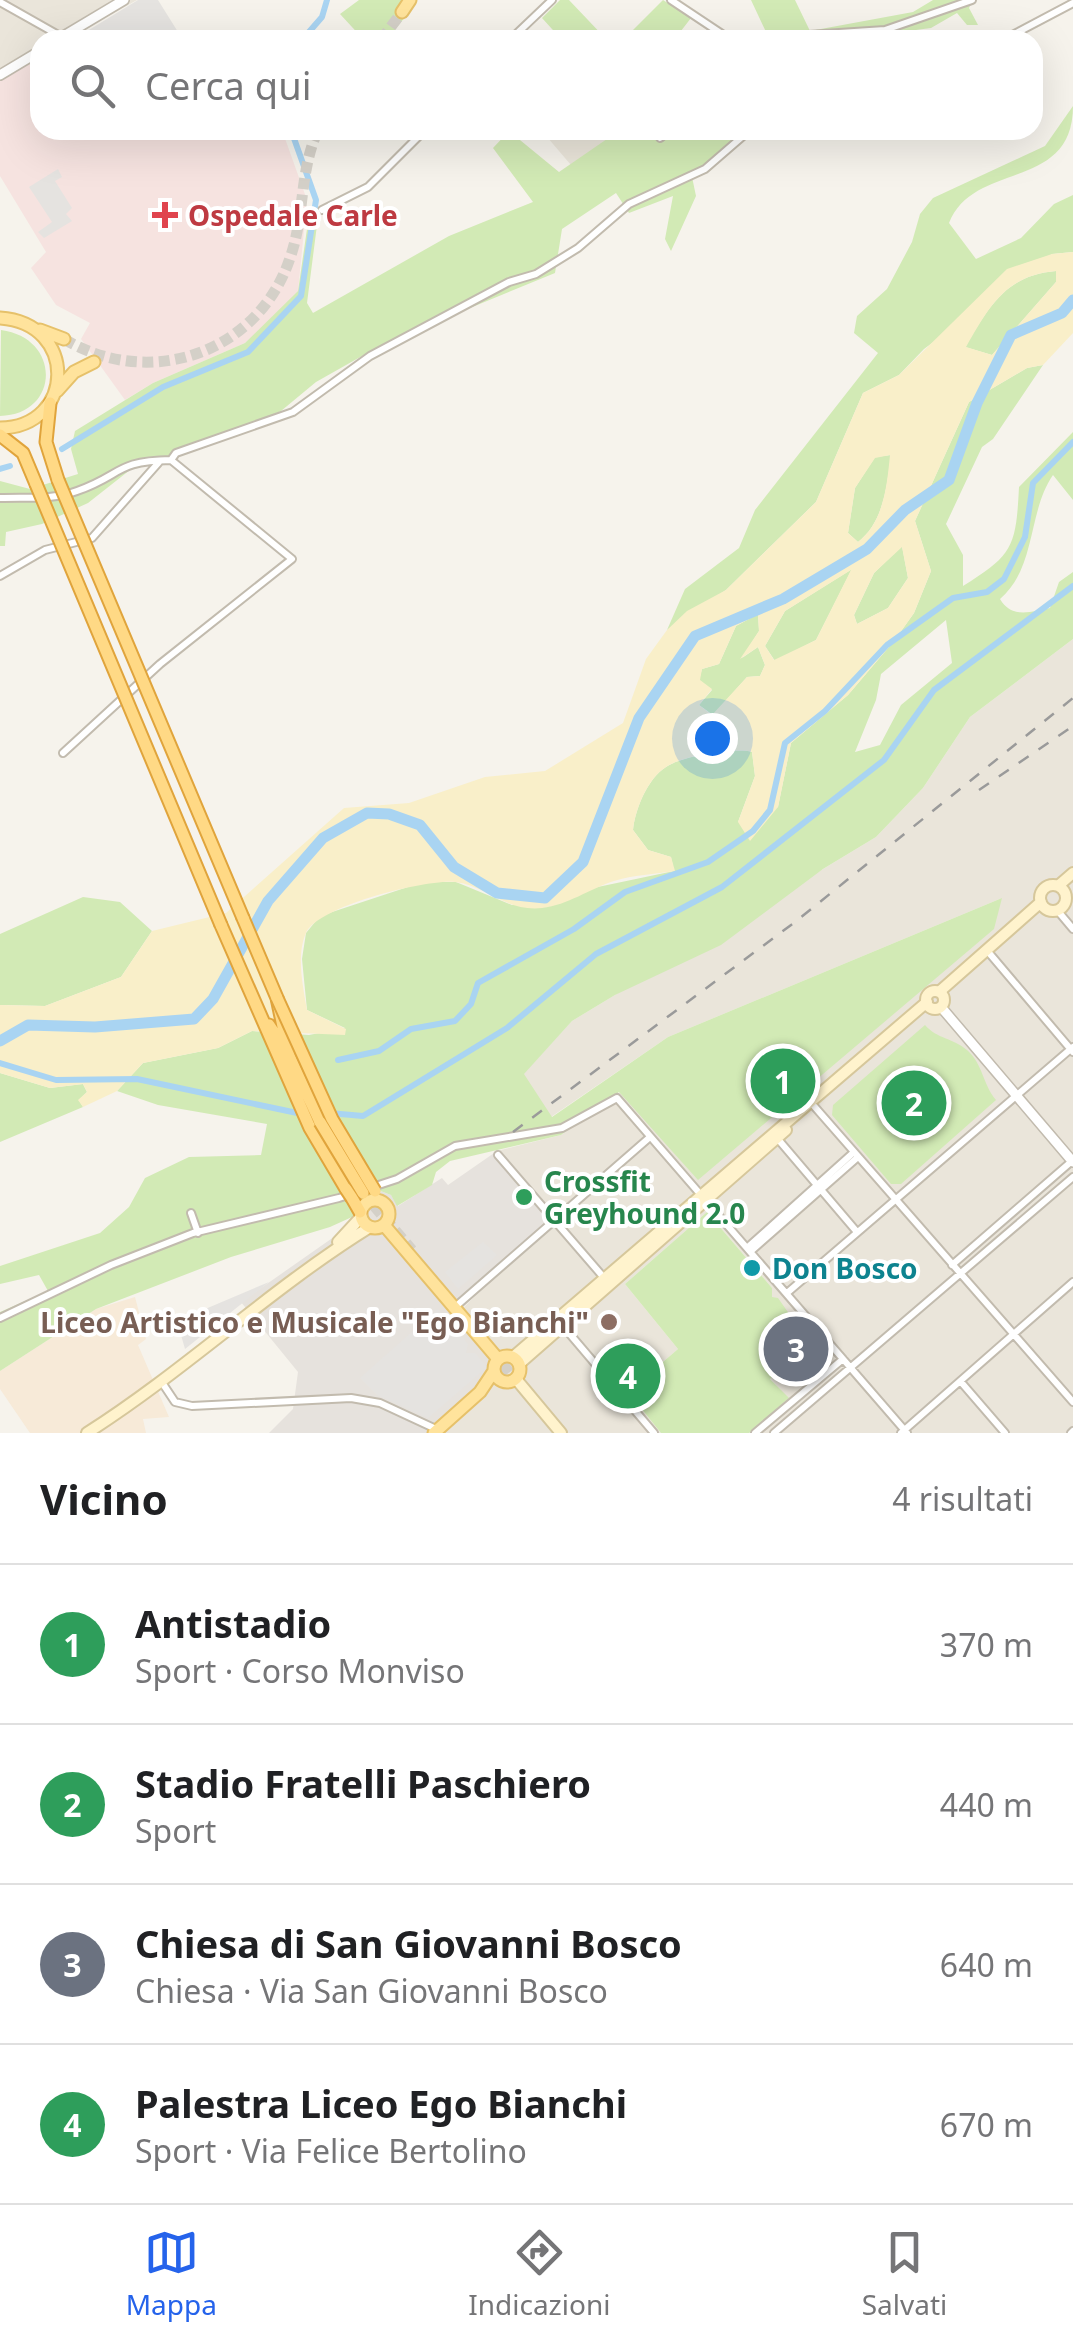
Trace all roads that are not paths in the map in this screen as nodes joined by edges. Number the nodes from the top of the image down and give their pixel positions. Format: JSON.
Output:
{"nodes":[{"id":1,"x":124,"y":0,"type":"edge"},
{"id":2,"x":410,"y":0,"type":"edge"},
{"id":3,"x":552,"y":0,"type":"edge"},
{"id":4,"x":671,"y":0,"type":"edge"},
{"id":5,"x":972,"y":0,"type":"edge"},
{"id":6,"x":0,"y":2,"type":"edge"},
{"id":7,"x":1073,"y":4,"type":"edge"},
{"id":8,"x":402,"y":12,"type":"tunnel mouth"},
{"id":9,"x":45,"y":30,"type":"edge"},
{"id":10,"x":74,"y":30,"type":"edge"},
{"id":11,"x":520,"y":30,"type":"edge"},
{"id":12,"x":716,"y":30,"type":"edge"},
{"id":13,"x":886,"y":30,"type":"edge"},
{"id":14,"x":1022,"y":30,"type":"edge"},
{"id":15,"x":30,"y":57,"type":"edge"},
{"id":16,"x":0,"y":75,"type":"edge"},
{"id":17,"x":415,"y":140,"type":"edge"},
{"id":18,"x":738,"y":140,"type":"edge"},
{"id":19,"x":322,"y":210,"type":"dead end"},
{"id":20,"x":0,"y":318,"type":"edge"},
{"id":21,"x":32,"y":326,"type":"junction"},
{"id":22,"x":64,"y":339,"type":"tunnel mouth"},
{"id":23,"x":94,"y":362,"type":"dead end"},
{"id":24,"x":52,"y":399,"type":"junction"},
{"id":25,"x":0,"y":432,"type":"edge"},
{"id":26,"x":160,"y":460,"type":"junction"},
{"id":27,"x":170,"y":460,"type":"junction"},
{"id":28,"x":0,"y":498,"type":"edge"},
{"id":29,"x":0,"y":576,"type":"edge"},
{"id":30,"x":64,"y":753,"type":"dead end"},
{"id":31,"x":1073,"y":873,"type":"edge"},
{"id":32,"x":1066,"y":888,"type":"edge"},
{"id":33,"x":1042,"y":904,"type":"junction"},
{"id":34,"x":1057,"y":910,"type":"junction"},
{"id":35,"x":1073,"y":929,"type":"edge"},
{"id":36,"x":990,"y":954,"type":"junction"},
{"id":37,"x":277,"y":998,"type":"junction"},
{"id":38,"x":253,"y":999,"type":"junction"},
{"id":39,"x":936,"y":1000,"type":"junction"},
{"id":40,"x":1072,"y":1049,"type":"edge"},
{"id":41,"x":289,"y":1055,"type":"junction"},
{"id":42,"x":1015,"y":1095,"type":"junction"},
{"id":43,"x":814,"y":1106,"type":"junction"},
{"id":44,"x":650,"y":1137,"type":"junction"},
{"id":45,"x":777,"y":1138,"type":"junction"},
{"id":46,"x":856,"y":1154,"type":"junction"},
{"id":47,"x":498,"y":1155,"type":"dead end"},
{"id":48,"x":1073,"y":1161,"type":"edge"},
{"id":49,"x":1073,"y":1177,"type":"edge"},
{"id":50,"x":818,"y":1188,"type":"junction"},
{"id":51,"x":367,"y":1195,"type":"junction"},
{"id":52,"x":705,"y":1196,"type":"junction"},
{"id":53,"x":896,"y":1198,"type":"junction"},
{"id":54,"x":191,"y":1213,"type":"dead end"},
{"id":55,"x":360,"y":1215,"type":"junction"},
{"id":56,"x":554,"y":1220,"type":"junction"},
{"id":57,"x":384,"y":1225,"type":"junction"},
{"id":58,"x":370,"y":1228,"type":"junction"},
{"id":59,"x":197,"y":1230,"type":"junction"},
{"id":60,"x":856,"y":1232,"type":"junction"},
{"id":61,"x":750,"y":1249,"type":"junction"},
{"id":62,"x":322,"y":1257,"type":"junction"},
{"id":63,"x":952,"y":1265,"type":"junction"},
{"id":64,"x":959,"y":1272,"type":"junction"},
{"id":65,"x":605,"y":1279,"type":"junction"},
{"id":66,"x":1073,"y":1282,"type":"edge"},
{"id":67,"x":787,"y":1294,"type":"junction"},
{"id":68,"x":454,"y":1308,"type":"junction"},
{"id":69,"x":0,"y":1318,"type":"edge"},
{"id":70,"x":563,"y":1326,"type":"junction"},
{"id":71,"x":1014,"y":1335,"type":"junction"},
{"id":72,"x":842,"y":1359,"type":"junction"},
{"id":73,"x":516,"y":1360,"type":"junction"},
{"id":74,"x":850,"y":1368,"type":"junction"},
{"id":75,"x":503,"y":1373,"type":"junction"},
{"id":76,"x":962,"y":1382,"type":"junction"},
{"id":77,"x":163,"y":1384,"type":"junction"},
{"id":78,"x":1073,"y":1402,"type":"edge"},
{"id":79,"x":435,"y":1432,"type":"edge"},
{"id":80,"x":904,"y":1432,"type":"edge"},
{"id":81,"x":87,"y":1433,"type":"edge"},
{"id":82,"x":561,"y":1433,"type":"edge"},
{"id":83,"x":654,"y":1433,"type":"edge"},
{"id":84,"x":755,"y":1433,"type":"edge"},
{"id":85,"x":774,"y":1433,"type":"edge"},
{"id":86,"x":1005,"y":1433,"type":"edge"}],
"edges":[{"from":1,"to":10,"type":"street"},
{"from":2,"to":8,"type":"main road"},
{"from":3,"to":11,"type":"street"},
{"from":4,"to":12,"type":"street"},
{"from":5,"to":13,"type":"street"},
{"from":6,"to":9,"type":"street"},
{"from":7,"to":14,"type":"street"},
{"from":15,"to":16,"type":"street"},
{"from":17,"to":19,"type":"street"},
{"from":18,"to":27,"type":"street"},
{"from":20,"to":21,"type":"main road"},
{"from":21,"to":22,"type":"main road"},
{"from":21,"to":24,"type":"main road"},
{"from":23,"to":24,"type":"main road"},
{"from":24,"to":25,"type":"main road"},
{"from":24,"to":37,"type":"highway","bridge":true},
{"from":25,"to":38,"type":"highway","bridge":true},
{"from":26,"to":27,"type":"street"},
{"from":26,"to":28,"type":"street"},
{"from":26,"to":29,"type":"street"},
{"from":27,"to":30,"type":"street"},
{"from":31,"to":32,"type":"main road"},
{"from":32,"to":33,"type":"main road"},
{"from":32,"to":34,"type":"main road"},
{"from":33,"to":34,"type":"main road"},
{"from":33,"to":36,"type":"main road"},
{"from":33,"to":39,"type":"main road"},
{"from":34,"to":35,"type":"street"},
{"from":36,"to":39,"type":"main road"},
{"from":36,"to":40,"type":"street"},
{"from":37,"to":41,"type":"highway","bridge":true},
{"from":37,"to":51,"type":"highway","bridge":true},
{"from":38,"to":41,"type":"highway"},
{"from":38,"to":51,"type":"highway"},
{"from":39,"to":42,"type":"street"},
{"from":39,"to":43,"type":"main road"},
{"from":39,"to":52,"type":"main road"},
{"from":40,"to":42,"type":"street"},
{"from":41,"to":51,"type":"highway","bridge":true},
{"from":42,"to":48,"type":"street"},
{"from":42,"to":53,"type":"street"},
{"from":43,"to":45,"type":"main road"},
{"from":43,"to":46,"type":"street"},
{"from":44,"to":52,"type":"street"},
{"from":44,"to":56,"type":"street"},
{"from":44,"to":59,"type":"street"},
{"from":45,"to":50,"type":"street"},
{"from":45,"to":52,"type":"main road"},
{"from":46,"to":50,"type":"street"},
{"from":46,"to":53,"type":"street"},
{"from":47,"to":56,"type":"street"},
{"from":48,"to":63,"type":"street"},
{"from":49,"to":64,"type":"street"},
{"from":50,"to":60,"type":"street"},
{"from":50,"to":61,"type":"street"},
{"from":51,"to":55,"type":"highway"},
{"from":51,"to":55,"type":"main road"},
{"from":51,"to":57,"type":"main road"},
{"from":52,"to":61,"type":"street"},
{"from":52,"to":65,"type":"main road"},
{"from":52,"to":70,"type":"main road"},
{"from":53,"to":60,"type":"street"},
{"from":53,"to":63,"type":"street"},
{"from":54,"to":59,"type":"street"},
{"from":55,"to":58,"type":"main road"},
{"from":55,"to":62,"type":"main road"},
{"from":56,"to":65,"type":"street"},
{"from":56,"to":68,"type":"street"},
{"from":57,"to":58,"type":"main road"},
{"from":57,"to":68,"type":"main road"},
{"from":58,"to":62,"type":"main road"},
{"from":59,"to":69,"type":"street"},
{"from":60,"to":67,"type":"street"},
{"from":61,"to":67,"type":"street"},
{"from":62,"to":77,"type":"main road"},
{"from":63,"to":64,"type":"street"},
{"from":64,"to":71,"type":"street"},
{"from":64,"to":74,"type":"street"},
{"from":65,"to":73,"type":"main road"},
{"from":66,"to":71,"type":"street"},
{"from":67,"to":72,"type":"street"},
{"from":68,"to":75,"type":"main road"},
{"from":70,"to":73,"type":"main road"},
{"from":70,"to":83,"type":"street"},
{"from":71,"to":76,"type":"street"},
{"from":71,"to":78,"type":"street"},
{"from":72,"to":74,"type":"street"},
{"from":72,"to":84,"type":"street"},
{"from":73,"to":75,"type":"main road"},
{"from":73,"to":75,"type":"main road"},
{"from":74,"to":80,"type":"street"},
{"from":74,"to":85,"type":"street"},
{"from":75,"to":79,"type":"main road"},
{"from":75,"to":82,"type":"main road"},
{"from":76,"to":80,"type":"street"},
{"from":76,"to":86,"type":"street"},
{"from":77,"to":79,"type":"street"},
{"from":77,"to":81,"type":"main road"}]}
